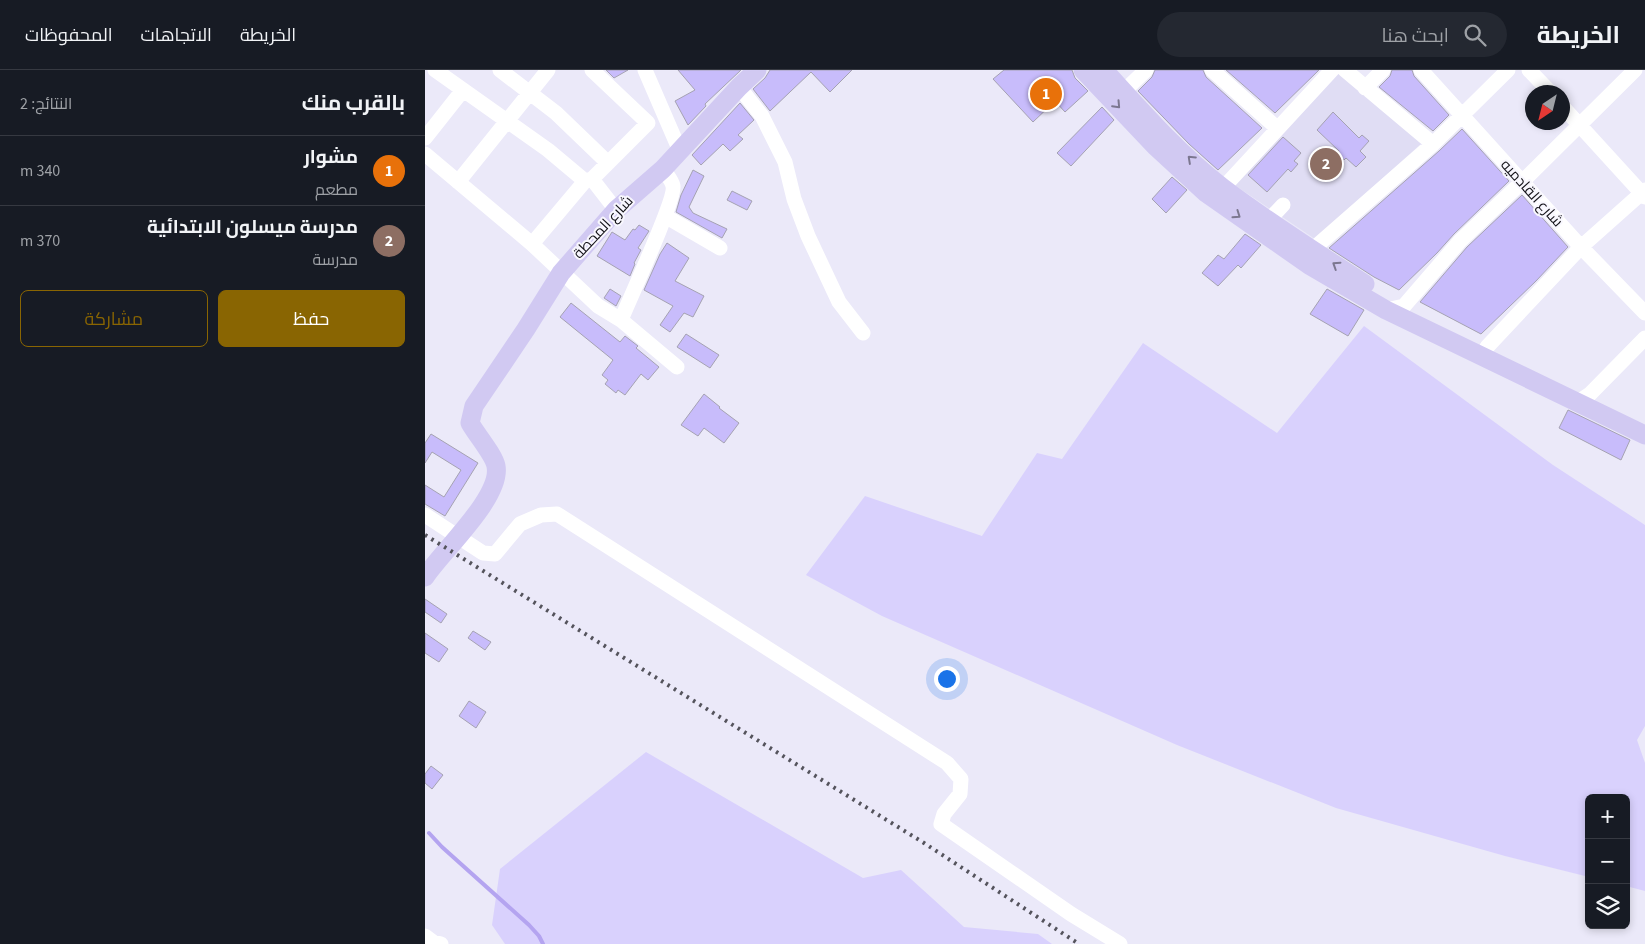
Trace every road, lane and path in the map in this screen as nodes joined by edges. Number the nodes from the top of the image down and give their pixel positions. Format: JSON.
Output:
{"nodes":[{"id":1,"x":435,"y":70,"type":"edge"},
{"id":2,"x":500,"y":70,"type":"edge"},
{"id":3,"x":548,"y":70,"type":"edge"},
{"id":4,"x":593,"y":70,"type":"edge"},
{"id":5,"x":645,"y":70,"type":"edge"},
{"id":6,"x":757,"y":70,"type":"edge"},
{"id":7,"x":1083,"y":70,"type":"edge"},
{"id":8,"x":1104,"y":70,"type":"edge"},
{"id":9,"x":1146,"y":70,"type":"edge"},
{"id":10,"x":1212,"y":70,"type":"edge"},
{"id":11,"x":1332,"y":70,"type":"edge"},
{"id":12,"x":1345,"y":70,"type":"edge"},
{"id":13,"x":1383,"y":70,"type":"edge"},
{"id":14,"x":1421,"y":70,"type":"edge"},
{"id":15,"x":1508,"y":70,"type":"edge"},
{"id":16,"x":1529,"y":70,"type":"edge"},
{"id":17,"x":1635,"y":70,"type":"edge"},
{"id":18,"x":1543,"y":85,"type":"edge"},
{"id":19,"x":739,"y":87,"type":"junction"},
{"id":20,"x":1365,"y":88,"type":"junction"},
{"id":21,"x":463,"y":90,"type":"junction"},
{"id":22,"x":530,"y":92,"type":"junction"},
{"id":23,"x":1123,"y":92,"type":"junction"},
{"id":24,"x":1462,"y":115,"type":"junction"},
{"id":25,"x":1570,"y":115,"type":"edge"},
{"id":26,"x":507,"y":120,"type":"junction"},
{"id":27,"x":1579,"y":125,"type":"junction"},
{"id":28,"x":1277,"y":128,"type":"junction"},
{"id":29,"x":425,"y":138,"type":"edge"},
{"id":30,"x":1433,"y":144,"type":"junction"},
{"id":31,"x":680,"y":151,"type":"junction"},
{"id":32,"x":425,"y":154,"type":"edge"},
{"id":33,"x":608,"y":163,"type":"junction"},
{"id":34,"x":663,"y":169,"type":"junction"},
{"id":35,"x":588,"y":180,"type":"junction"},
{"id":36,"x":458,"y":182,"type":"junction"},
{"id":37,"x":1522,"y":182,"type":"junction"},
{"id":38,"x":1223,"y":188,"type":"junction"},
{"id":39,"x":1644,"y":193,"type":"edge"},
{"id":40,"x":1283,"y":205,"type":"dead end"},
{"id":41,"x":616,"y":210,"type":"junction"},
{"id":42,"x":665,"y":216,"type":"junction"},
{"id":43,"x":1269,"y":220,"type":"junction"},
{"id":44,"x":531,"y":244,"type":"junction"},
{"id":45,"x":1581,"y":247,"type":"junction"},
{"id":46,"x":720,"y":248,"type":"dead end"},
{"id":47,"x":1312,"y":250,"type":"junction"},
{"id":48,"x":561,"y":273,"type":"junction"},
{"id":49,"x":1395,"y":308,"type":"junction"},
{"id":50,"x":1645,"y":313,"type":"edge"},
{"id":51,"x":621,"y":320,"type":"junction"},
{"id":52,"x":863,"y":333,"type":"dead end"},
{"id":53,"x":1645,"y":338,"type":"edge"},
{"id":54,"x":1487,"y":347,"type":"junction"},
{"id":55,"x":677,"y":367,"type":"dead end"},
{"id":56,"x":1584,"y":398,"type":"junction"},
{"id":57,"x":1645,"y":421,"type":"edge"},
{"id":58,"x":1645,"y":435,"type":"edge"},
{"id":59,"x":425,"y":515,"type":"edge"},
{"id":60,"x":458,"y":535,"type":"junction"},
{"id":61,"x":425,"y":577,"type":"edge"},
{"id":62,"x":1120,"y":944,"type":"edge"}],
"edges":[{"from":1,"to":21,"type":"street"},
{"from":2,"to":22,"type":"street"},
{"from":3,"to":22,"type":"street"},
{"from":4,"to":33,"type":"street"},
{"from":5,"to":31,"type":"street"},
{"from":6,"to":19,"type":"main road","name":"شارع المحطة"},
{"from":7,"to":49,"type":"main road","one_way":true},
{"from":8,"to":23,"type":"main road"},
{"from":9,"to":23,"type":"street"},
{"from":10,"to":28,"type":"street"},
{"from":11,"to":28,"type":"street"},
{"from":12,"to":20,"type":"street"},
{"from":13,"to":20,"type":"street"},
{"from":14,"to":24,"type":"street","name":"شارع القادميه"},
{"from":15,"to":24,"type":"street"},
{"from":16,"to":18,"type":"street"},
{"from":17,"to":27,"type":"street"},
{"from":19,"to":31,"type":"main road","name":"شارع المحطة"},
{"from":19,"to":52,"type":"street"},
{"from":20,"to":30,"type":"street"},
{"from":21,"to":26,"type":"street"},
{"from":21,"to":29,"type":"street"},
{"from":22,"to":26,"type":"street"},
{"from":22,"to":33,"type":"street"},
{"from":38,"to":23,"type":"main road","one_way":true},
{"from":24,"to":30,"type":"street"},
{"from":24,"to":37,"type":"street","name":"شارع القادميه"},
{"from":25,"to":27,"type":"street"},
{"from":26,"to":35,"type":"street"},
{"from":26,"to":36,"type":"street"},
{"from":27,"to":37,"type":"street"},
{"from":27,"to":39,"type":"street"},
{"from":28,"to":38,"type":"street"},
{"from":30,"to":47,"type":"street"},
{"from":31,"to":34,"type":"main road","name":"شارع المحطة"},
{"from":32,"to":36,"type":"street"},
{"from":33,"to":35,"type":"street"},
{"from":34,"to":41,"type":"main road","name":"شارع المحطة"},
{"from":34,"to":42,"type":"street"},
{"from":35,"to":41,"type":"street"},
{"from":35,"to":44,"type":"street"},
{"from":36,"to":44,"type":"street"},
{"from":37,"to":45,"type":"street","name":"شارع القادميه"},
{"from":37,"to":49,"type":"street"},
{"from":38,"to":43,"type":"main road"},
{"from":39,"to":45,"type":"street"},
{"from":40,"to":43,"type":"street"},
{"from":41,"to":48,"type":"main road","name":"شارع المحطة"},
{"from":42,"to":46,"type":"street"},
{"from":42,"to":51,"type":"street"},
{"from":43,"to":47,"type":"main road"},
{"from":44,"to":48,"type":"street"},
{"from":45,"to":50,"type":"street","name":"شارع القادميه"},
{"from":45,"to":54,"type":"street"},
{"from":49,"to":47,"type":"main road","one_way":true},
{"from":48,"to":51,"type":"street"},
{"from":48,"to":60,"type":"main road","name":"شارع المحطة"},
{"from":49,"to":54,"type":"main road"},
{"from":49,"to":56,"type":"main road"},
{"from":51,"to":55,"type":"street"},
{"from":53,"to":56,"type":"street"},
{"from":54,"to":56,"type":"main road"},
{"from":56,"to":57,"type":"main road"},
{"from":56,"to":58,"type":"main road"},
{"from":59,"to":60,"type":"street"},
{"from":60,"to":61,"type":"main road"},
{"from":60,"to":62,"type":"street"}]}
